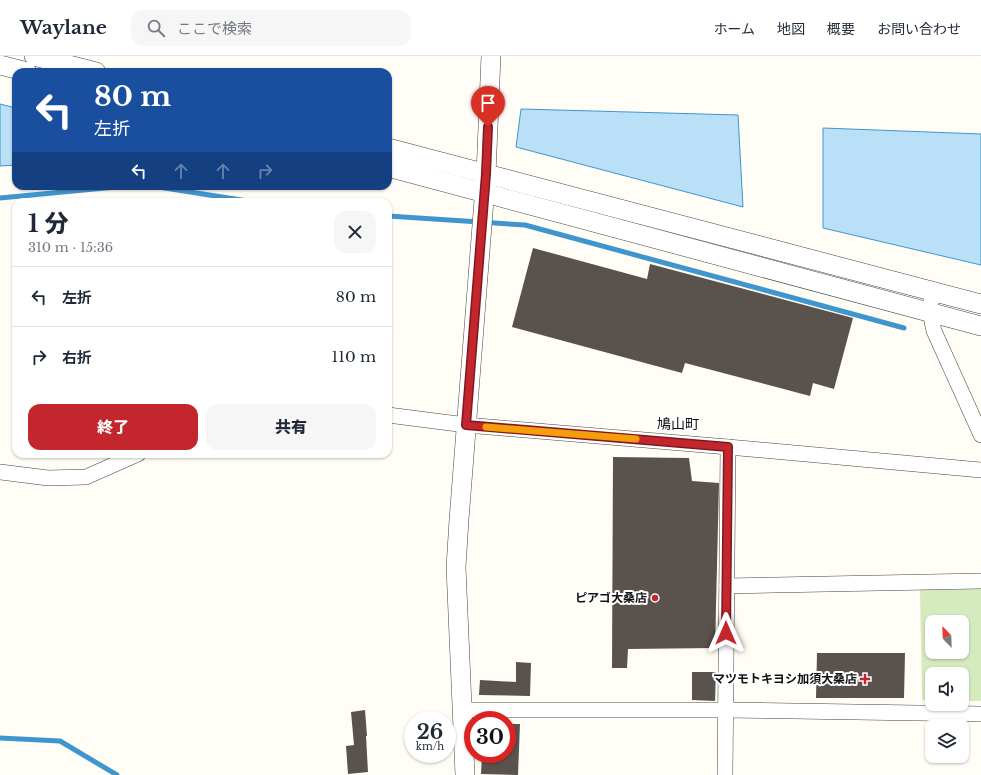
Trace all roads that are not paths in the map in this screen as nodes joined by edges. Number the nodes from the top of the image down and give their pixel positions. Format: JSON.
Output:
{"nodes":[{"id":1,"x":34,"y":56,"type":"edge"},
{"id":2,"x":491,"y":56,"type":"edge"},
{"id":3,"x":0,"y":65,"type":"edge"},
{"id":4,"x":12,"y":68,"type":"edge"},
{"id":5,"x":80,"y":68,"type":"edge"},
{"id":6,"x":392,"y":149,"type":"edge"},
{"id":7,"x":392,"y":168,"type":"edge"},
{"id":8,"x":486,"y":174,"type":"junction"},
{"id":9,"x":485,"y":193,"type":"junction"},
{"id":10,"x":932,"y":292,"type":"junction"},
{"id":11,"x":981,"y":304,"type":"edge"},
{"id":12,"x":930,"y":312,"type":"junction"},
{"id":13,"x":981,"y":326,"type":"edge"},
{"id":14,"x":974,"y":407,"type":"edge"},
{"id":15,"x":392,"y":416,"type":"edge"},
{"id":16,"x":466,"y":425,"type":"junction"},
{"id":17,"x":981,"y":435,"type":"edge"},
{"id":18,"x":728,"y":447,"type":"junction"},
{"id":19,"x":129,"y":458,"type":"edge"},
{"id":20,"x":981,"y":470,"type":"edge"},
{"id":21,"x":0,"y":472,"type":"edge"},
{"id":22,"x":981,"y":581,"type":"edge"},
{"id":23,"x":727,"y":586,"type":"junction"},
{"id":24,"x":461,"y":710,"type":"junction"},
{"id":25,"x":726,"y":710,"type":"junction"},
{"id":26,"x":981,"y":714,"type":"edge"},
{"id":27,"x":465,"y":775,"type":"edge"},
{"id":28,"x":725,"y":775,"type":"edge"}],
"edges":[{"from":1,"to":5,"type":"street"},
{"from":2,"to":8,"type":"street"},
{"from":3,"to":4,"type":"street"},
{"from":6,"to":8,"type":"street"},
{"from":7,"to":9,"type":"street"},
{"from":8,"to":9,"type":"street"},
{"from":8,"to":10,"type":"street"},
{"from":9,"to":12,"type":"street"},
{"from":9,"to":16,"type":"street"},
{"from":10,"to":11,"type":"street"},
{"from":10,"to":12,"type":"street"},
{"from":12,"to":13,"type":"street"},
{"from":12,"to":14,"type":"street"},
{"from":14,"to":17,"type":"street"},
{"from":15,"to":16,"type":"street"},
{"from":16,"to":18,"type":"street"},
{"from":16,"to":24,"type":"street"},
{"from":18,"to":20,"type":"street"},
{"from":18,"to":23,"type":"street"},
{"from":19,"to":21,"type":"street"},
{"from":22,"to":23,"type":"street"},
{"from":23,"to":25,"type":"street"},
{"from":24,"to":25,"type":"street"},
{"from":24,"to":27,"type":"street"},
{"from":25,"to":26,"type":"street"},
{"from":25,"to":28,"type":"street"}]}
